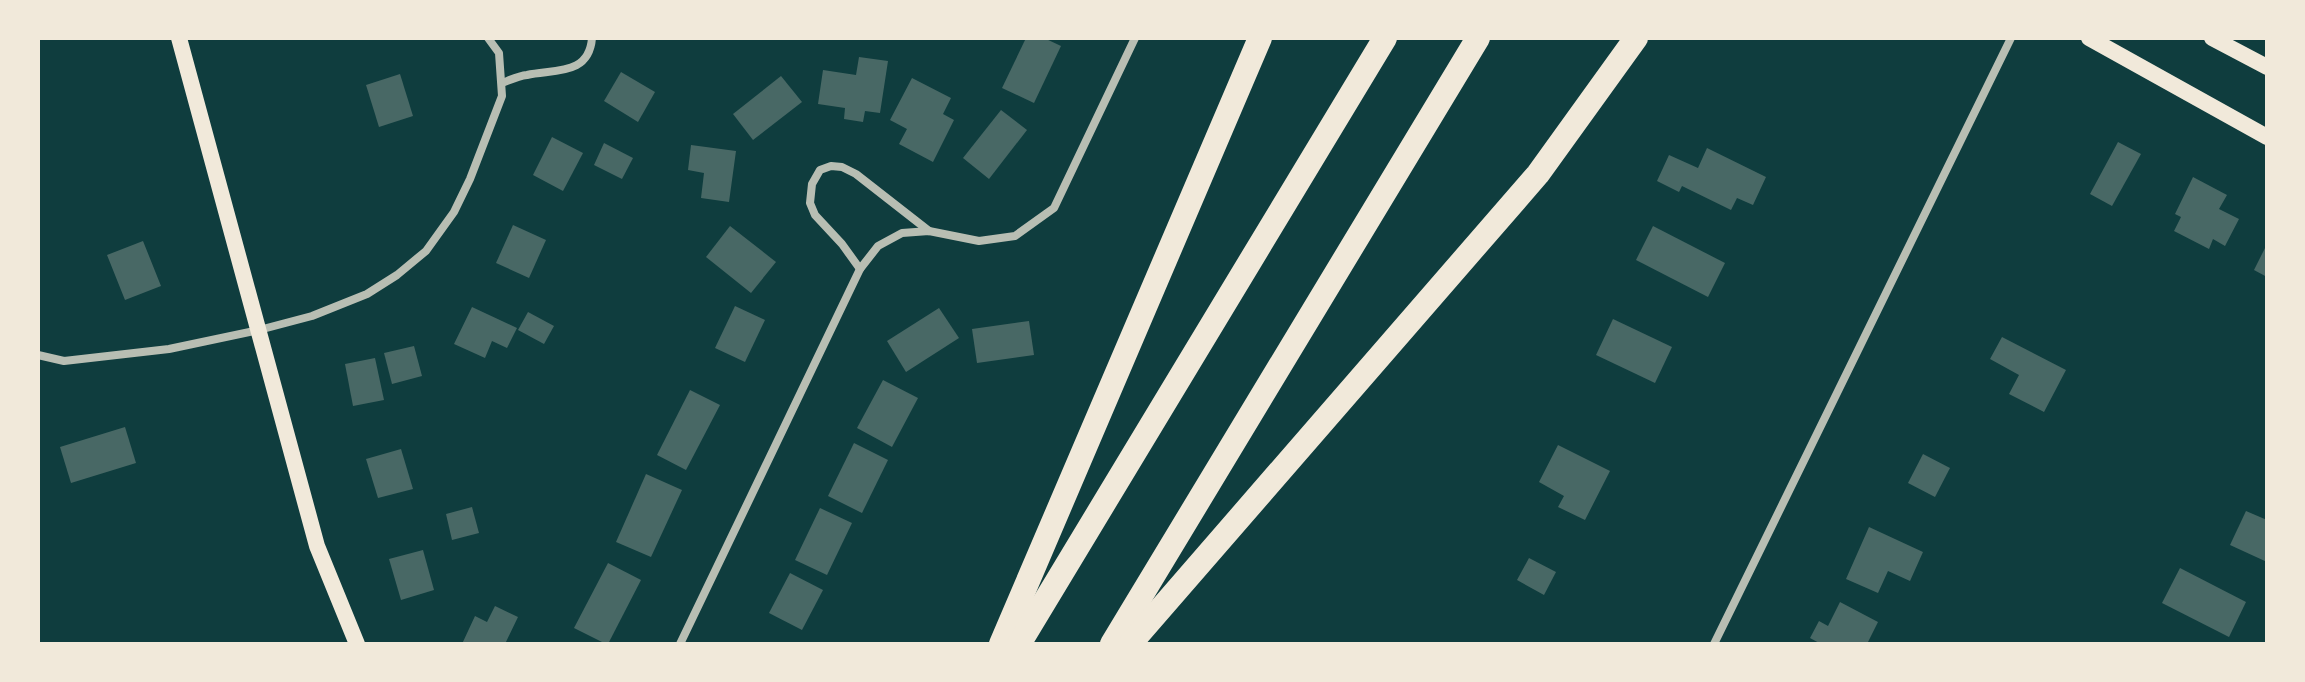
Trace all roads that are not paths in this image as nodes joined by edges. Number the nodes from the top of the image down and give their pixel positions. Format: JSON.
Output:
{"nodes":[{"id":1,"x":179,"y":38,"type":"edge"},
{"id":2,"x":488,"y":38,"type":"edge"},
{"id":3,"x":592,"y":38,"type":"edge"},
{"id":4,"x":1135,"y":38,"type":"edge"},
{"id":5,"x":1260,"y":38,"type":"edge"},
{"id":6,"x":1385,"y":38,"type":"edge"},
{"id":7,"x":1478,"y":38,"type":"edge"},
{"id":8,"x":1636,"y":38,"type":"edge"},
{"id":9,"x":2011,"y":38,"type":"edge"},
{"id":10,"x":2089,"y":38,"type":"edge"},
{"id":11,"x":2212,"y":38,"type":"edge"},
{"id":12,"x":2267,"y":67,"type":"edge"},
{"id":13,"x":502,"y":83,"type":"junction"},
{"id":14,"x":2267,"y":137,"type":"edge"},
{"id":15,"x":929,"y":231,"type":"junction"},
{"id":16,"x":860,"y":269,"type":"junction"},
{"id":17,"x":259,"y":330,"type":"junction"},
{"id":18,"x":38,"y":355,"type":"edge"},
{"id":19,"x":357,"y":644,"type":"edge"},
{"id":20,"x":680,"y":644,"type":"edge"},
{"id":21,"x":1001,"y":644,"type":"edge"},
{"id":22,"x":1019,"y":644,"type":"edge"},
{"id":23,"x":1112,"y":644,"type":"edge"},
{"id":24,"x":1130,"y":644,"type":"edge"},
{"id":25,"x":1714,"y":644,"type":"edge"}],
"edges":[{"from":1,"to":17,"type":"main road"},
{"from":2,"to":13,"type":"street"},
{"from":3,"to":13,"type":"street"},
{"from":4,"to":15,"type":"street"},
{"from":5,"to":21,"type":"highway"},
{"from":6,"to":22,"type":"highway"},
{"from":7,"to":23,"type":"highway"},
{"from":8,"to":24,"type":"highway"},
{"from":9,"to":25,"type":"street"},
{"from":10,"to":14,"type":"main road"},
{"from":11,"to":12,"type":"main road"},
{"from":13,"to":17,"type":"street"},
{"from":15,"to":16,"type":"street"},
{"from":15,"to":16,"type":"street"},
{"from":16,"to":20,"type":"street"},
{"from":17,"to":18,"type":"street"},
{"from":17,"to":19,"type":"main road"}]}
